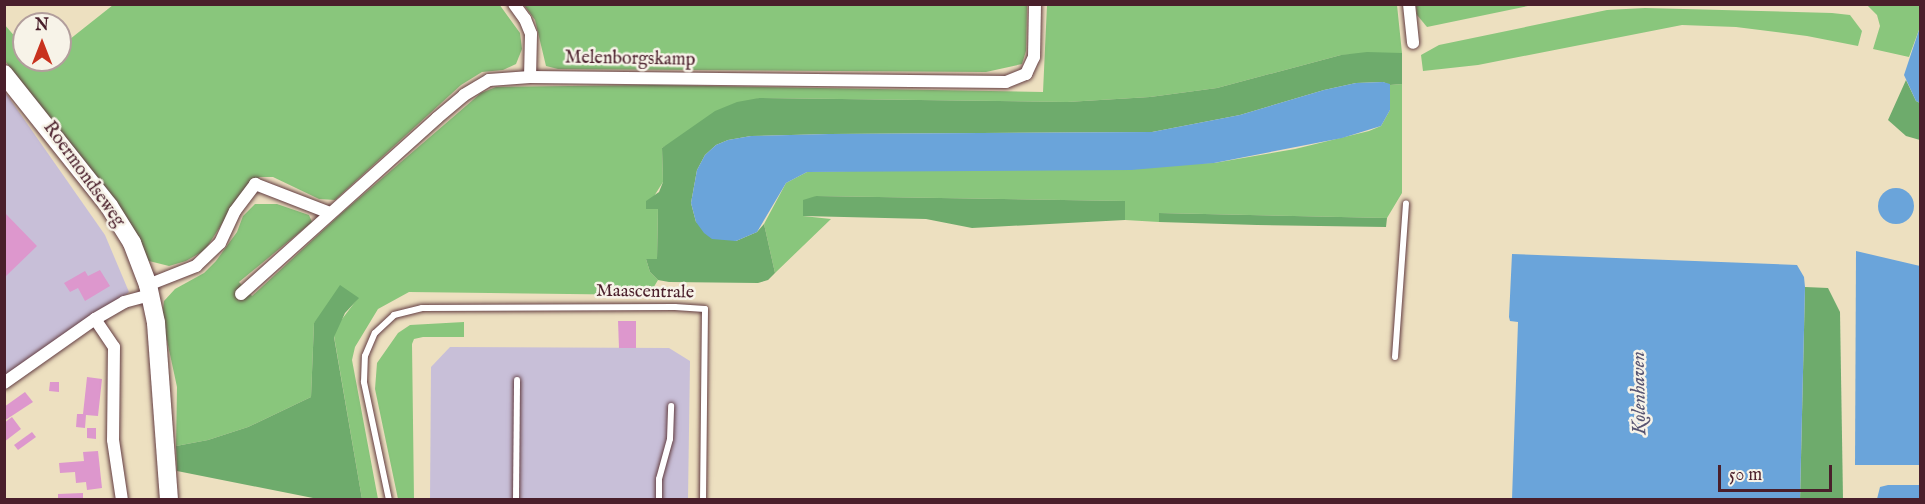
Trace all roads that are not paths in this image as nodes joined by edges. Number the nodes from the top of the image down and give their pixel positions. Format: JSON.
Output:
{"nodes":[{"id":1,"x":514,"y":4,"type":"edge"},
{"id":2,"x":1035,"y":4,"type":"edge"},
{"id":3,"x":1408,"y":4,"type":"edge"},
{"id":4,"x":1413,"y":43,"type":"dead end"},
{"id":5,"x":4,"y":74,"type":"edge"},
{"id":6,"x":530,"y":76,"type":"junction"},
{"id":7,"x":1406,"y":203,"type":"dead end"},
{"id":8,"x":330,"y":213,"type":"junction"},
{"id":9,"x":149,"y":290,"type":"junction"},
{"id":10,"x":241,"y":294,"type":"dead end"},
{"id":11,"x":95,"y":319,"type":"junction"},
{"id":12,"x":1395,"y":357,"type":"dead end"},
{"id":13,"x":517,"y":380,"type":"dead end"},
{"id":14,"x":4,"y":383,"type":"edge"},
{"id":15,"x":671,"y":406,"type":"dead end"},
{"id":16,"x":122,"y":500,"type":"edge"},
{"id":17,"x":169,"y":500,"type":"edge"},
{"id":18,"x":389,"y":500,"type":"edge"},
{"id":19,"x":516,"y":500,"type":"edge"},
{"id":20,"x":659,"y":500,"type":"edge"},
{"id":21,"x":703,"y":500,"type":"edge"}],
"edges":[{"from":1,"to":6,"type":"street"},
{"from":2,"to":6,"type":"street","name":"Melenborgskamp"},
{"from":3,"to":4,"type":"street"},
{"from":5,"to":9,"type":"main road","name":"Roermondseweg"},
{"from":6,"to":8,"type":"street","name":"Melenborgskamp"},
{"from":7,"to":12,"type":"lane"},
{"from":8,"to":9,"type":"street"},
{"from":8,"to":10,"type":"street","name":"Melenborgskamp"},
{"from":9,"to":11,"type":"street"},
{"from":9,"to":17,"type":"main road","name":"Roermondseweg"},
{"from":11,"to":14,"type":"street"},
{"from":11,"to":16,"type":"street"},
{"from":13,"to":19,"type":"lane"},
{"from":15,"to":20,"type":"lane"},
{"from":18,"to":21,"type":"lane","name":"Maascentrale"}]}
